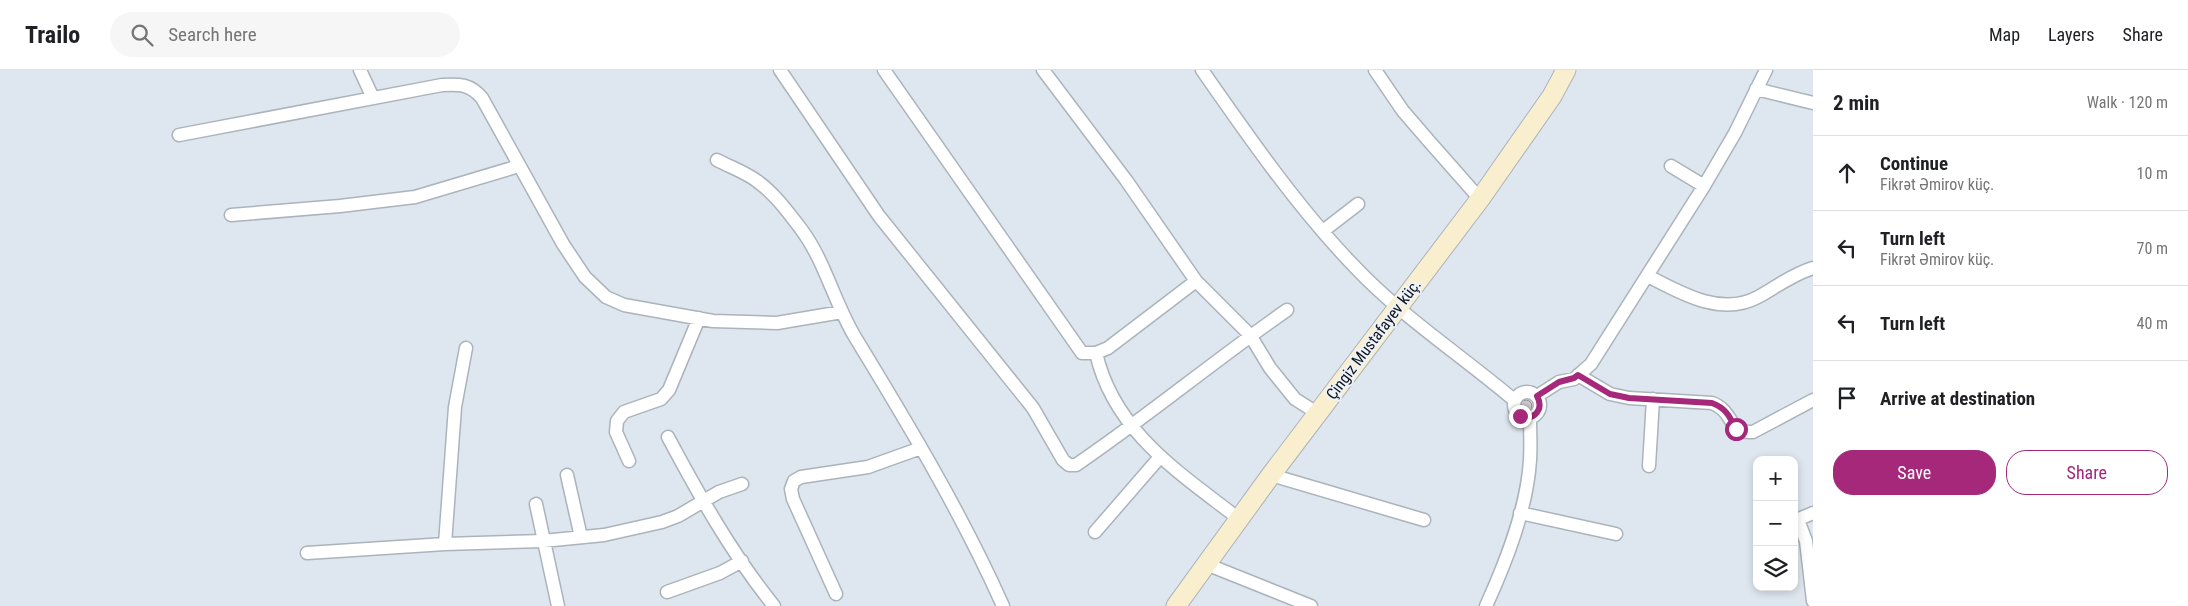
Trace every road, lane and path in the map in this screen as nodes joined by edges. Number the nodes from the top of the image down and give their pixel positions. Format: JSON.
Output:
{"nodes":[{"id":1,"x":360,"y":70,"type":"edge"},
{"id":2,"x":780,"y":70,"type":"edge"},
{"id":3,"x":884,"y":70,"type":"edge"},
{"id":4,"x":1043,"y":70,"type":"edge"},
{"id":5,"x":1202,"y":70,"type":"edge"},
{"id":6,"x":1375,"y":70,"type":"edge"},
{"id":7,"x":1566,"y":70,"type":"edge"},
{"id":8,"x":1766,"y":70,"type":"edge"},
{"id":9,"x":1756,"y":89,"type":"junction"},
{"id":10,"x":373,"y":98,"type":"junction"},
{"id":11,"x":1813,"y":104,"type":"edge"},
{"id":12,"x":179,"y":135,"type":"dead end"},
{"id":13,"x":717,"y":160,"type":"dead end"},
{"id":14,"x":519,"y":166,"type":"junction"},
{"id":15,"x":1671,"y":166,"type":"dead end"},
{"id":16,"x":1704,"y":186,"type":"junction"},
{"id":17,"x":1480,"y":199,"type":"junction"},
{"id":18,"x":1358,"y":204,"type":"dead end"},
{"id":19,"x":231,"y":215,"type":"dead end"},
{"id":20,"x":1323,"y":231,"type":"junction"},
{"id":21,"x":1813,"y":268,"type":"edge"},
{"id":22,"x":1648,"y":276,"type":"junction"},
{"id":23,"x":1196,"y":281,"type":"junction"},
{"id":24,"x":1397,"y":308,"type":"junction"},
{"id":25,"x":1287,"y":310,"type":"dead end"},
{"id":26,"x":842,"y":312,"type":"junction"},
{"id":27,"x":699,"y":318,"type":"junction"},
{"id":28,"x":1250,"y":335,"type":"junction"},
{"id":29,"x":466,"y":348,"type":"dead end"},
{"id":30,"x":1096,"y":353,"type":"junction"},
{"id":31,"x":1578,"y":375,"type":"junction"},
{"id":32,"x":1537,"y":396,"type":"junction"},
{"id":33,"x":1653,"y":399,"type":"junction"},
{"id":34,"x":1514,"y":400,"type":"junction"},
{"id":35,"x":1813,"y":400,"type":"edge"},
{"id":36,"x":1317,"y":413,"type":"junction"},
{"id":37,"x":1530,"y":418,"type":"junction"},
{"id":38,"x":1132,"y":427,"type":"junction"},
{"id":39,"x":668,"y":437,"type":"dead end"},
{"id":40,"x":921,"y":448,"type":"junction"},
{"id":41,"x":1160,"y":458,"type":"junction"},
{"id":42,"x":629,"y":462,"type":"dead end"},
{"id":43,"x":1649,"y":466,"type":"dead end"},
{"id":44,"x":567,"y":475,"type":"dead end"},
{"id":45,"x":1271,"y":475,"type":"junction"},
{"id":46,"x":742,"y":484,"type":"dead end"},
{"id":47,"x":702,"y":501,"type":"junction"},
{"id":48,"x":536,"y":504,"type":"dead end"},
{"id":49,"x":1520,"y":513,"type":"junction"},
{"id":50,"x":1813,"y":513,"type":"edge"},
{"id":51,"x":1240,"y":519,"type":"junction"},
{"id":52,"x":1798,"y":519,"type":"edge"},
{"id":53,"x":1424,"y":520,"type":"dead end"},
{"id":54,"x":1798,"y":524,"type":"edge"},
{"id":55,"x":1095,"y":532,"type":"dead end"},
{"id":56,"x":1616,"y":534,"type":"dead end"},
{"id":57,"x":582,"y":537,"type":"junction"},
{"id":58,"x":543,"y":541,"type":"junction"},
{"id":59,"x":445,"y":544,"type":"junction"},
{"id":60,"x":307,"y":554,"type":"dead end"},
{"id":61,"x":742,"y":561,"type":"junction"},
{"id":62,"x":1206,"y":564,"type":"junction"},
{"id":63,"x":667,"y":592,"type":"dead end"},
{"id":64,"x":836,"y":594,"type":"dead end"},
{"id":65,"x":1813,"y":601,"type":"edge"},
{"id":66,"x":558,"y":606,"type":"edge"},
{"id":67,"x":774,"y":606,"type":"edge"},
{"id":68,"x":1003,"y":606,"type":"edge"},
{"id":69,"x":1176,"y":606,"type":"edge"},
{"id":70,"x":1311,"y":606,"type":"edge"},
{"id":71,"x":1486,"y":606,"type":"edge"}],
"edges":[{"from":1,"to":10,"type":"street"},
{"from":2,"to":38,"type":"street"},
{"from":3,"to":30,"type":"street"},
{"from":4,"to":23,"type":"street"},
{"from":5,"to":20,"type":"street"},
{"from":6,"to":17,"type":"street"},
{"from":7,"to":17,"type":"street","name":"Çingiz Mustafayev küç."},
{"from":8,"to":9,"type":"street"},
{"from":9,"to":11,"type":"street"},
{"from":9,"to":16,"type":"street"},
{"from":10,"to":12,"type":"street"},
{"from":10,"to":14,"type":"street"},
{"from":13,"to":26,"type":"street"},
{"from":14,"to":19,"type":"street"},
{"from":14,"to":27,"type":"street"},
{"from":15,"to":16,"type":"street"},
{"from":16,"to":22,"type":"street"},
{"from":17,"to":24,"type":"street","name":"Çingiz Mustafayev küç."},
{"from":18,"to":20,"type":"street"},
{"from":20,"to":24,"type":"street"},
{"from":21,"to":22,"type":"street"},
{"from":22,"to":31,"type":"street"},
{"from":23,"to":28,"type":"street"},
{"from":23,"to":30,"type":"street"},
{"from":24,"to":34,"type":"street"},
{"from":24,"to":36,"type":"street","name":"Çingiz Mustafayev küç."},
{"from":25,"to":28,"type":"street"},
{"from":26,"to":27,"type":"street"},
{"from":26,"to":40,"type":"street"},
{"from":27,"to":42,"type":"street"},
{"from":28,"to":36,"type":"street"},
{"from":28,"to":38,"type":"street"},
{"from":29,"to":59,"type":"street"},
{"from":30,"to":38,"type":"street"},
{"from":31,"to":32,"type":"street"},
{"from":31,"to":33,"type":"street"},
{"from":32,"to":34,"type":"street"},
{"from":32,"to":37,"type":"street"},
{"from":33,"to":35,"type":"street"},
{"from":33,"to":43,"type":"street"},
{"from":34,"to":37,"type":"street"},
{"from":36,"to":45,"type":"street","name":"Çingiz Mustafayev küç."},
{"from":37,"to":49,"type":"street"},
{"from":38,"to":41,"type":"street"},
{"from":39,"to":47,"type":"street"},
{"from":40,"to":64,"type":"street"},
{"from":40,"to":68,"type":"street"},
{"from":41,"to":51,"type":"street"},
{"from":41,"to":55,"type":"street"},
{"from":44,"to":57,"type":"street"},
{"from":45,"to":51,"type":"street","name":"Çingiz Mustafayev küç."},
{"from":45,"to":53,"type":"street"},
{"from":46,"to":47,"type":"street"},
{"from":47,"to":57,"type":"street"},
{"from":47,"to":61,"type":"street"},
{"from":48,"to":58,"type":"street"},
{"from":49,"to":56,"type":"street"},
{"from":49,"to":71,"type":"street"},
{"from":50,"to":52,"type":"street"},
{"from":51,"to":62,"type":"street","name":"Çingiz Mustafayev küç."},
{"from":54,"to":65,"type":"street"},
{"from":57,"to":58,"type":"street"},
{"from":58,"to":59,"type":"street"},
{"from":58,"to":66,"type":"street"},
{"from":59,"to":60,"type":"street"},
{"from":61,"to":63,"type":"street"},
{"from":61,"to":67,"type":"street"},
{"from":62,"to":69,"type":"street","name":"Çingiz Mustafayev küç."},
{"from":62,"to":70,"type":"street"}]}
